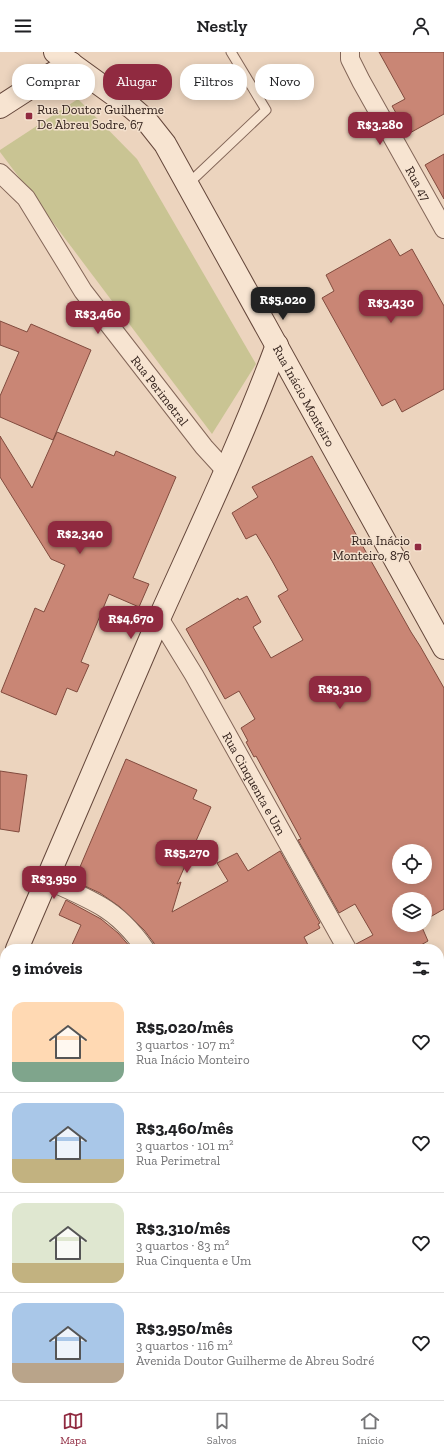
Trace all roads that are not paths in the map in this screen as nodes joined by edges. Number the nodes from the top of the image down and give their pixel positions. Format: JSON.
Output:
{"nodes":[{"id":1,"x":230,"y":52,"type":"edge"},
{"id":2,"x":350,"y":52,"type":"edge"},
{"id":3,"x":63,"y":58,"type":"edge"},
{"id":4,"x":0,"y":107,"type":"edge"},
{"id":5,"x":0,"y":173,"type":"edge"},
{"id":6,"x":188,"y":184,"type":"junction"},
{"id":7,"x":444,"y":229,"type":"edge"},
{"id":8,"x":277,"y":345,"type":"junction"},
{"id":9,"x":225,"y":470,"type":"junction"},
{"id":10,"x":159,"y":618,"type":"junction"},
{"id":11,"x":444,"y":648,"type":"edge"},
{"id":12,"x":47,"y":880,"type":"junction"},
{"id":13,"x":19,"y":944,"type":"edge"},
{"id":14,"x":141,"y":944,"type":"edge"},
{"id":15,"x":344,"y":944,"type":"edge"}],
"edges":[{"from":1,"to":6,"type":"lane"},
{"from":2,"to":7,"type":"street","name":"Rua 47"},
{"from":3,"to":4,"type":"street"},
{"from":3,"to":6,"type":"street","name":"Rua Inácio Monteiro"},
{"from":5,"to":9,"type":"street","name":"Rua Perimetral"},
{"from":6,"to":8,"type":"street","name":"Rua Inácio Monteiro"},
{"from":8,"to":9,"type":"street"},
{"from":8,"to":11,"type":"street","name":"Rua Inácio Monteiro"},
{"from":9,"to":10,"type":"street"},
{"from":10,"to":12,"type":"street"},
{"from":10,"to":15,"type":"street","name":"Rua Cinquenta e Um"},
{"from":12,"to":13,"type":"street"},
{"from":12,"to":14,"type":"street"}]}
